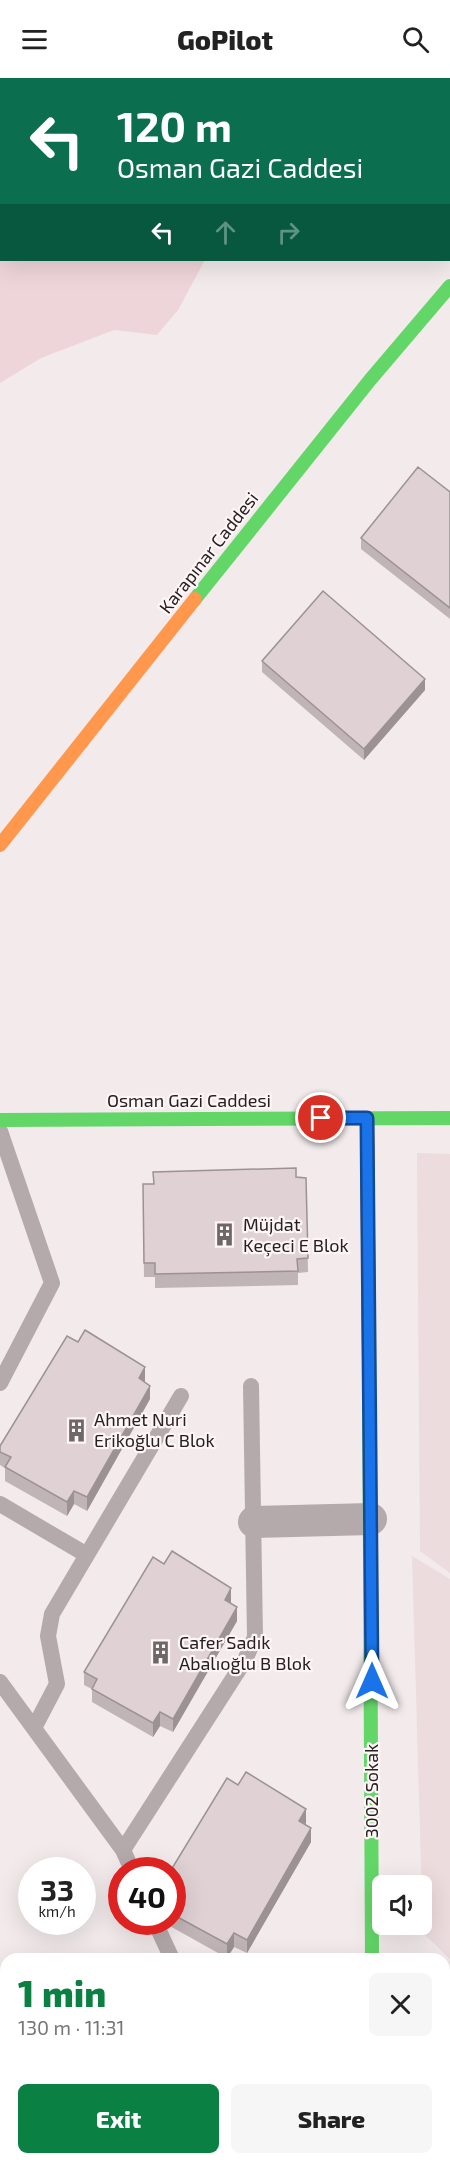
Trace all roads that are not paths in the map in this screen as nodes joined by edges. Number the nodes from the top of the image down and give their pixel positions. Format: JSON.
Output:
{"nodes":[{"id":1,"x":450,"y":286,"type":"edge"},
{"id":2,"x":0,"y":845,"type":"edge"},
{"id":3,"x":367,"y":1118,"type":"junction"},
{"id":4,"x":450,"y":1118,"type":"edge"},
{"id":5,"x":0,"y":1120,"type":"edge"},
{"id":6,"x":0,"y":1131,"type":"edge"},
{"id":7,"x":0,"y":1383,"type":"edge"},
{"id":8,"x":251,"y":1386,"type":"dead end"},
{"id":9,"x":181,"y":1396,"type":"dead end"},
{"id":10,"x":0,"y":1504,"type":"edge"},
{"id":11,"x":371,"y":1519,"type":"junction"},
{"id":12,"x":254,"y":1522,"type":"junction"},
{"id":13,"x":87,"y":1555,"type":"junction"},
{"id":14,"x":0,"y":1682,"type":"edge"},
{"id":15,"x":34,"y":1728,"type":"junction"},
{"id":16,"x":123,"y":1850,"type":"junction"},
{"id":17,"x":126,"y":1857,"type":"edge"},
{"id":18,"x":161,"y":1935,"type":"edge"},
{"id":19,"x":169,"y":1953,"type":"edge"},
{"id":20,"x":372,"y":1953,"type":"edge"}],
"edges":[{"from":1,"to":2,"type":"street","name":"Karapınar Caddesi"},
{"from":3,"to":4,"type":"street","name":"Osman Gazi Caddesi"},
{"from":3,"to":5,"type":"street","name":"Osman Gazi Caddesi"},
{"from":3,"to":11,"type":"street","name":"3002 Sokak"},
{"from":6,"to":7,"type":"lane"},
{"from":8,"to":12,"type":"lane"},
{"from":9,"to":13,"type":"lane"},
{"from":10,"to":13,"type":"lane"},
{"from":11,"to":12,"type":"street"},
{"from":11,"to":20,"type":"street","name":"3002 Sokak"},
{"from":12,"to":16,"type":"lane"},
{"from":13,"to":15,"type":"lane"},
{"from":14,"to":15,"type":"lane"},
{"from":15,"to":16,"type":"lane"},
{"from":16,"to":17,"type":"lane"},
{"from":18,"to":19,"type":"lane"}]}
